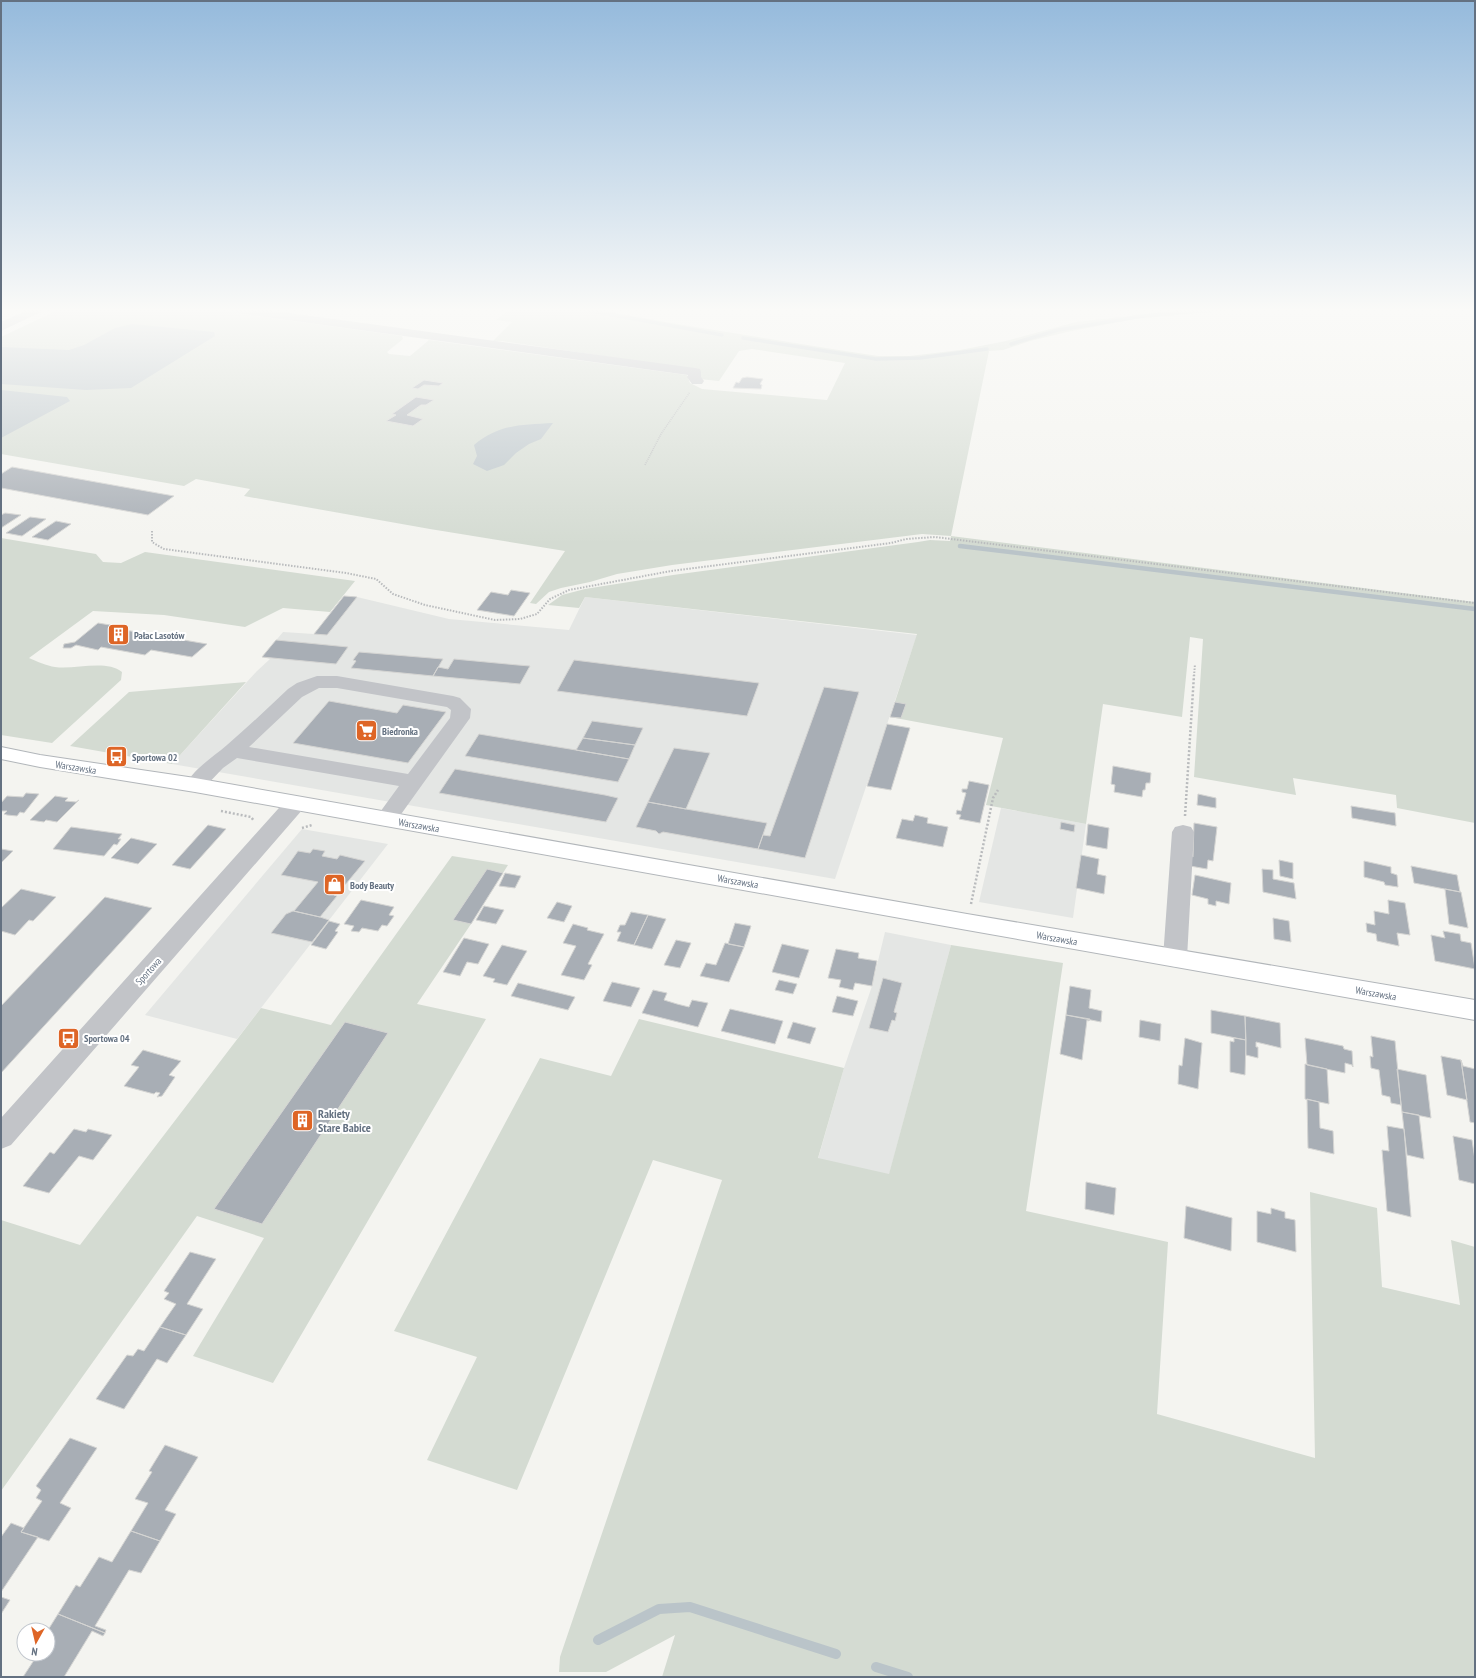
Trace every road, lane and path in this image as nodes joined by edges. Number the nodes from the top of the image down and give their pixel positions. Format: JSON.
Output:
{"nodes":[{"id":1,"x":690,"y":387,"type":"edge"},
{"id":2,"x":644,"y":465,"type":"dead end"},
{"id":3,"x":152,"y":531,"type":"dead end"},
{"id":4,"x":1475,"y":603,"type":"edge"},
{"id":5,"x":1195,"y":664,"type":"dead end"},
{"id":6,"x":233,"y":751,"type":"junction"},
{"id":7,"x":1,"y":753,"type":"edge"},
{"id":8,"x":413,"y":782,"type":"junction"},
{"id":9,"x":195,"y":785,"type":"junction"},
{"id":10,"x":998,"y":790,"type":"dead end"},
{"id":11,"x":294,"y":804,"type":"junction"},
{"id":12,"x":386,"y":819,"type":"junction"},
{"id":13,"x":1183,"y":832,"type":"joint"},
{"id":14,"x":967,"y":922,"type":"junction"},
{"id":15,"x":1175,"y":958,"type":"junction"},
{"id":16,"x":1475,"y":1010,"type":"edge"},
{"id":17,"x":1,"y":1137,"type":"edge"}],
"edges":[{"from":1,"to":2,"type":"path"},
{"from":3,"to":4,"type":"path"},
{"from":5,"to":13,"type":"path"},
{"from":6,"to":8,"type":"street"},
{"from":6,"to":8,"type":"street"},
{"from":6,"to":9,"type":"street"},
{"from":7,"to":9,"type":"main road","name":"Warszawska"},
{"from":8,"to":12,"type":"street"},
{"from":9,"to":11,"type":"main road","name":"Warszawska"},
{"from":10,"to":14,"type":"path"},
{"from":11,"to":12,"type":"main road","name":"Warszawska"},
{"from":11,"to":17,"type":"street","name":"Sportowa"},
{"from":12,"to":14,"type":"main road","name":"Warszawska"},
{"from":13,"to":15,"type":"street"},
{"from":14,"to":15,"type":"main road","name":"Warszawska"},
{"from":15,"to":16,"type":"main road","name":"Warszawska"}]}
